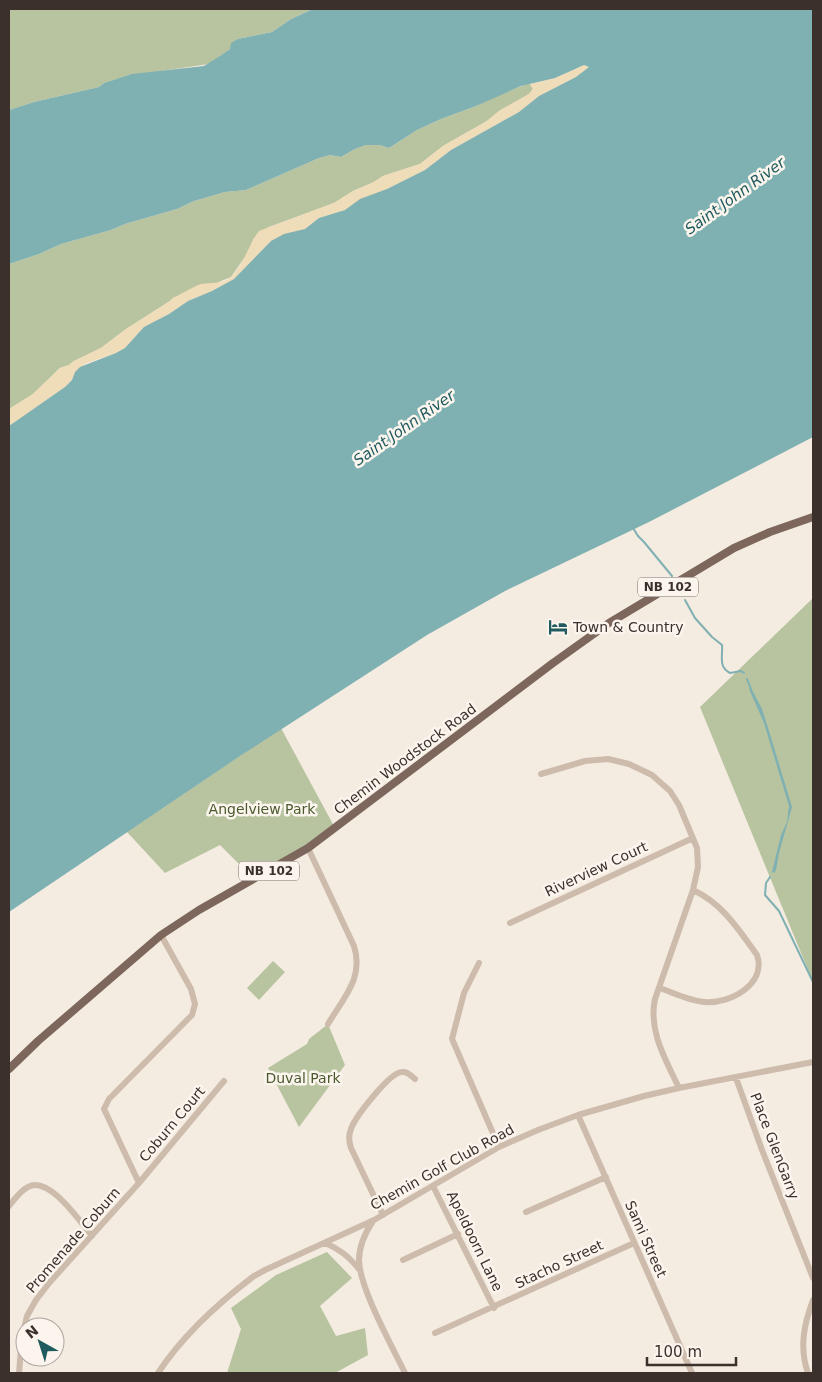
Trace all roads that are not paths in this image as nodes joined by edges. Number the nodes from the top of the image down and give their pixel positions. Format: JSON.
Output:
{"nodes":[{"id":1,"x":813,"y":517,"type":"edge"},
{"id":2,"x":541,"y":774,"type":"dead end"},
{"id":3,"x":693,"y":838,"type":"junction"},
{"id":4,"x":308,"y":848,"type":"junction"},
{"id":5,"x":693,"y":890,"type":"junction"},
{"id":6,"x":510,"y":923,"type":"dead end"},
{"id":7,"x":161,"y":935,"type":"junction"},
{"id":8,"x":478,"y":964,"type":"dead end"},
{"id":9,"x":660,"y":988,"type":"junction"},
{"id":10,"x":328,"y":1024,"type":"dead end"},
{"id":11,"x":813,"y":1062,"type":"edge"},
{"id":12,"x":9,"y":1069,"type":"edge"},
{"id":13,"x":736,"y":1078,"type":"junction"},
{"id":14,"x":415,"y":1079,"type":"dead end"},
{"id":15,"x":224,"y":1081,"type":"dead end"},
{"id":16,"x":679,"y":1088,"type":"junction"},
{"id":17,"x":578,"y":1115,"type":"junction"},
{"id":18,"x":498,"y":1148,"type":"junction"},
{"id":19,"x":606,"y":1177,"type":"junction"},
{"id":20,"x":139,"y":1183,"type":"junction"},
{"id":21,"x":433,"y":1186,"type":"junction"},
{"id":22,"x":9,"y":1206,"type":"edge"},
{"id":23,"x":526,"y":1212,"type":"dead end"},
{"id":24,"x":383,"y":1215,"type":"junction"},
{"id":25,"x":374,"y":1220,"type":"junction"},
{"id":26,"x":458,"y":1234,"type":"junction"},
{"id":27,"x":92,"y":1236,"type":"junction"},
{"id":28,"x":325,"y":1243,"type":"junction"},
{"id":29,"x":634,"y":1243,"type":"junction"},
{"id":30,"x":403,"y":1260,"type":"dead end"},
{"id":31,"x":359,"y":1270,"type":"junction"},
{"id":32,"x":813,"y":1278,"type":"edge"},
{"id":33,"x":813,"y":1300,"type":"edge"},
{"id":34,"x":494,"y":1308,"type":"junction"},
{"id":35,"x":435,"y":1333,"type":"dead end"},
{"id":36,"x":19,"y":1373,"type":"edge"},
{"id":37,"x":158,"y":1373,"type":"edge"},
{"id":38,"x":404,"y":1373,"type":"edge"},
{"id":39,"x":692,"y":1373,"type":"edge"},
{"id":40,"x":808,"y":1373,"type":"edge"}],
"edges":[{"from":1,"to":4,"type":"main road","name":"Chemin Woodstock Road","number":"NB 102"},
{"from":2,"to":3,"type":"street"},
{"from":3,"to":5,"type":"street"},
{"from":3,"to":6,"type":"street","name":"Riverview Court"},
{"from":4,"to":7,"type":"main road","name":"Chemin Woodstock Road","number":"NB 102"},
{"from":4,"to":10,"type":"street"},
{"from":5,"to":9,"type":"street"},
{"from":5,"to":9,"type":"street"},
{"from":7,"to":12,"type":"main road","name":"Chemin Woodstock Road","number":"NB 102"},
{"from":7,"to":20,"type":"street"},
{"from":8,"to":18,"type":"street"},
{"from":9,"to":16,"type":"street"},
{"from":11,"to":13,"type":"street","name":"Chemin Golf Club Road"},
{"from":13,"to":16,"type":"street","name":"Chemin Golf Club Road"},
{"from":13,"to":32,"type":"street","name":"Place GlenGarry"},
{"from":14,"to":24,"type":"street"},
{"from":15,"to":20,"type":"street","name":"Coburn Court"},
{"from":16,"to":17,"type":"street","name":"Chemin Golf Club Road"},
{"from":17,"to":18,"type":"street","name":"Chemin Golf Club Road"},
{"from":17,"to":19,"type":"street","name":"Sami Street"},
{"from":18,"to":21,"type":"street","name":"Chemin Golf Club Road"},
{"from":19,"to":23,"type":"street"},
{"from":19,"to":29,"type":"street","name":"Sami Street"},
{"from":20,"to":27,"type":"street","name":"Promenade Coburn"},
{"from":21,"to":24,"type":"street","name":"Chemin Golf Club Road"},
{"from":21,"to":26,"type":"street","name":"Apeldoorn Lane"},
{"from":22,"to":27,"type":"street"},
{"from":24,"to":25,"type":"street","name":"Chemin Golf Club Road"},
{"from":25,"to":28,"type":"street","name":"Chemin Golf Club Road"},
{"from":25,"to":31,"type":"street"},
{"from":26,"to":30,"type":"street"},
{"from":26,"to":34,"type":"street","name":"Apeldoorn Lane"},
{"from":27,"to":36,"type":"street","name":"Promenade Coburn"},
{"from":28,"to":31,"type":"street"},
{"from":28,"to":37,"type":"street","name":"Chemin Golf Club Road"},
{"from":29,"to":34,"type":"street","name":"Stacho Street"},
{"from":29,"to":39,"type":"street","name":"Sami Street"},
{"from":31,"to":38,"type":"street"},
{"from":33,"to":40,"type":"street"},
{"from":34,"to":35,"type":"street","name":"Stacho Street"}]}
